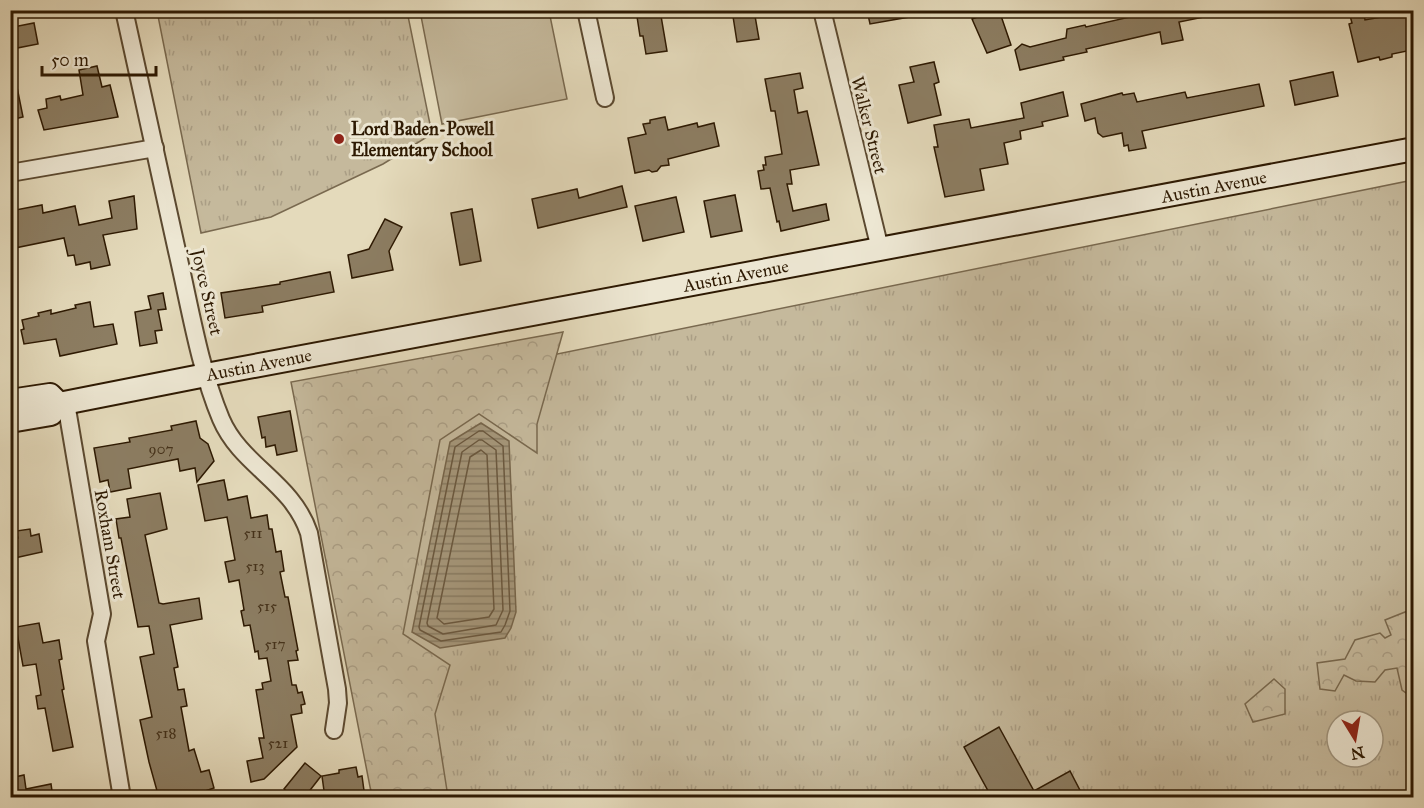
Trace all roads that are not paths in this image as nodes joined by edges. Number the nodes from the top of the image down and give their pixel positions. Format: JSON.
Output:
{"nodes":[{"id":1,"x":124,"y":10,"type":"edge"},
{"id":2,"x":586,"y":10,"type":"edge"},
{"id":3,"x":822,"y":10,"type":"edge"},
{"id":4,"x":605,"y":98,"type":"dead end"},
{"id":5,"x":155,"y":148,"type":"junction"},
{"id":6,"x":1413,"y":149,"type":"edge"},
{"id":7,"x":10,"y":173,"type":"edge"},
{"id":8,"x":880,"y":249,"type":"junction"},
{"id":9,"x":206,"y":375,"type":"junction"},
{"id":10,"x":10,"y":401,"type":"edge"},
{"id":11,"x":63,"y":404,"type":"junction"},
{"id":12,"x":10,"y":421,"type":"edge"},
{"id":13,"x":334,"y":730,"type":"dead end"},
{"id":14,"x":122,"y":798,"type":"edge"}],
"edges":[{"from":1,"to":5,"type":"street","name":"Joyce Street"},
{"from":2,"to":4,"type":"street"},
{"from":3,"to":8,"type":"street","name":"Walker Street"},
{"from":5,"to":7,"type":"street"},
{"from":5,"to":9,"type":"street","name":"Joyce Street"},
{"from":6,"to":8,"type":"main road","name":"Austin Avenue"},
{"from":8,"to":9,"type":"main road","name":"Austin Avenue"},
{"from":9,"to":11,"type":"main road","name":"Austin Avenue"},
{"from":9,"to":13,"type":"street","name":"Joyce Street"},
{"from":10,"to":11,"type":"main road","name":"Austin Avenue"},
{"from":11,"to":12,"type":"main road","name":"Austin Avenue"},
{"from":11,"to":14,"type":"street","name":"Roxham Street"}]}
